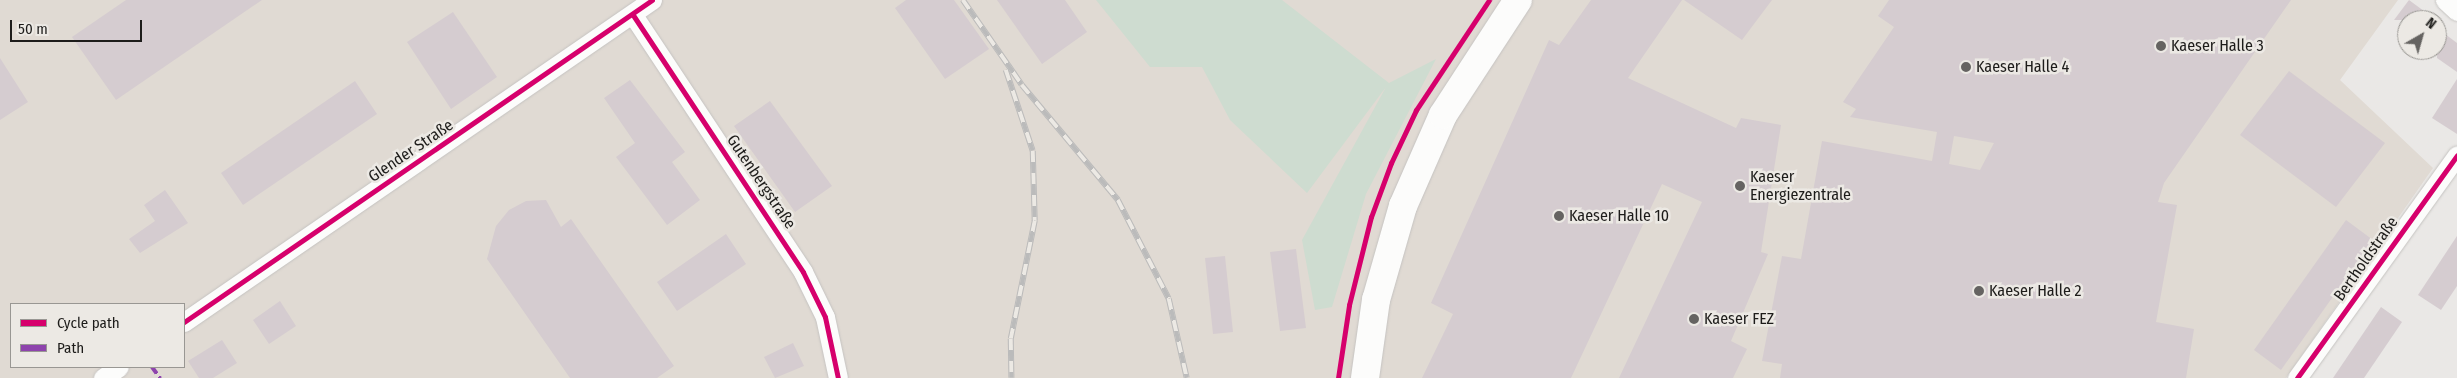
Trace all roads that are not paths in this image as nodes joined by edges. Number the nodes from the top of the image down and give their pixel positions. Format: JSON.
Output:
{"nodes":[{"id":1,"x":652,"y":0,"type":"edge"},
{"id":2,"x":1518,"y":0,"type":"edge"},
{"id":3,"x":2445,"y":0,"type":"edge"},
{"id":4,"x":2457,"y":11,"type":"edge"},
{"id":5,"x":633,"y":15,"type":"junction"},
{"id":6,"x":2457,"y":155,"type":"edge"},
{"id":7,"x":185,"y":321,"type":"edge"},
{"id":8,"x":118,"y":368,"type":"edge"},
{"id":9,"x":103,"y":378,"type":"edge"},
{"id":10,"x":838,"y":378,"type":"edge"},
{"id":11,"x":1365,"y":378,"type":"edge"},
{"id":12,"x":2298,"y":378,"type":"edge"}],
"edges":[{"from":1,"to":5,"type":"street","name":"Glender Straße"},
{"from":2,"to":11,"type":"main road"},
{"from":3,"to":4,"type":"street"},
{"from":5,"to":7,"type":"street","name":"Glender Straße"},
{"from":5,"to":10,"type":"street","name":"Gutenbergstraße"},
{"from":6,"to":12,"type":"street","name":"Bertholdstraße"},
{"from":8,"to":9,"type":"street"}]}
